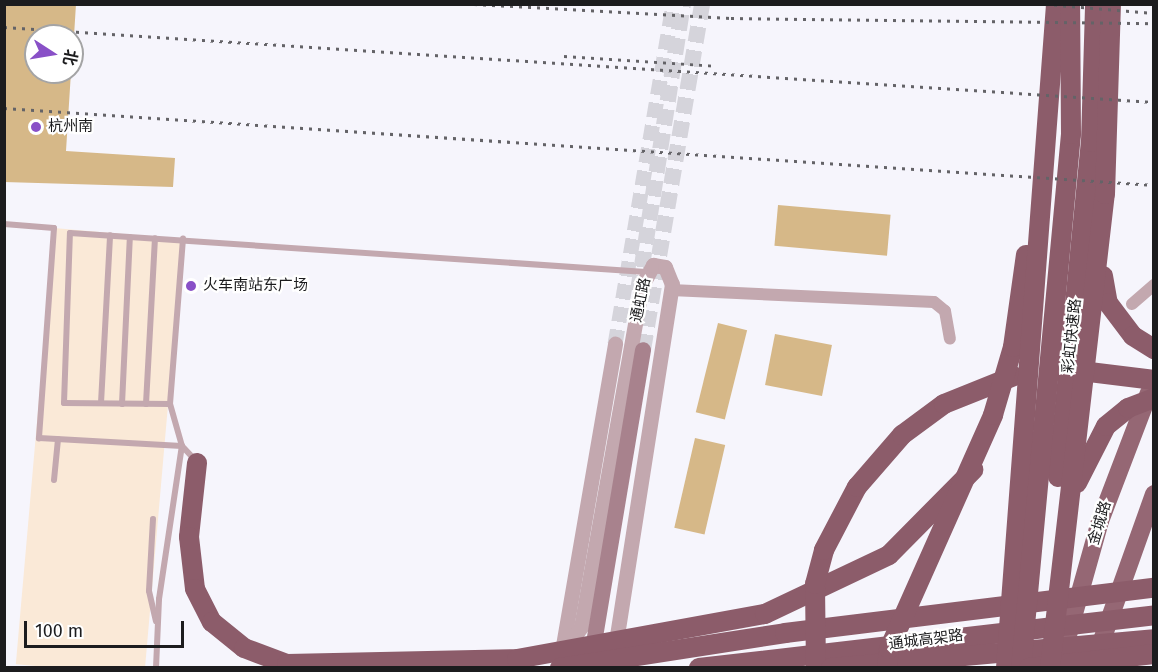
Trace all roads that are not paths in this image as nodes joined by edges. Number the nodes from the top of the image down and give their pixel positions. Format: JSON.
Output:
{"nodes":[{"id":1,"x":1056,"y":4,"type":"edge"},
{"id":2,"x":1070,"y":4,"type":"edge"},
{"id":3,"x":1095,"y":4,"type":"edge"},
{"id":4,"x":1111,"y":4,"type":"edge"},
{"id":5,"x":1055,"y":60,"type":"junction"},
{"id":6,"x":4,"y":224,"type":"edge"},
{"id":7,"x":110,"y":236,"type":"junction"},
{"id":8,"x":130,"y":237,"type":"junction"},
{"id":9,"x":155,"y":238,"type":"junction"},
{"id":10,"x":183,"y":240,"type":"junction"},
{"id":11,"x":1098,"y":252,"type":"junction"},
{"id":12,"x":646,"y":272,"type":"junction"},
{"id":13,"x":1154,"y":285,"type":"edge"},
{"id":14,"x":671,"y":290,"type":"junction"},
{"id":15,"x":1132,"y":304,"type":"dead end"},
{"id":16,"x":950,"y":339,"type":"dead end"},
{"id":17,"x":615,"y":344,"type":"tunnel mouth"},
{"id":18,"x":643,"y":350,"type":"tunnel mouth"},
{"id":19,"x":1154,"y":350,"type":"edge"},
{"id":20,"x":1154,"y":381,"type":"edge"},
{"id":21,"x":1154,"y":398,"type":"edge"},
{"id":22,"x":100,"y":404,"type":"junction"},
{"id":23,"x":122,"y":404,"type":"junction"},
{"id":24,"x":146,"y":404,"type":"junction"},
{"id":25,"x":170,"y":404,"type":"junction"},
{"id":26,"x":58,"y":440,"type":"junction"},
{"id":27,"x":182,"y":446,"type":"junction"},
{"id":28,"x":197,"y":463,"type":"joint"},
{"id":29,"x":973,"y":470,"type":"junction"},
{"id":30,"x":54,"y":480,"type":"dead end"},
{"id":31,"x":1154,"y":495,"type":"edge"},
{"id":32,"x":1066,"y":513,"type":"junction"},
{"id":33,"x":153,"y":519,"type":"dead end"},
{"id":34,"x":1154,"y":588,"type":"edge"},
{"id":35,"x":620,"y":598,"type":"junction"},
{"id":36,"x":1154,"y":615,"type":"edge"},
{"id":37,"x":707,"y":628,"type":"junction"},
{"id":38,"x":158,"y":630,"type":"junction"},
{"id":39,"x":1154,"y":639,"type":"edge"},
{"id":40,"x":607,"y":651,"type":"edge"},
{"id":41,"x":1154,"y":654,"type":"edge"},
{"id":42,"x":1131,"y":656,"type":"junction"},
{"id":43,"x":1154,"y":660,"type":"edge"},
{"id":44,"x":633,"y":662,"type":"edge"},
{"id":45,"x":560,"y":664,"type":"edge"},
{"id":46,"x":156,"y":668,"type":"edge"},
{"id":47,"x":486,"y":668,"type":"edge"},
{"id":48,"x":590,"y":668,"type":"edge"},
{"id":49,"x":699,"y":668,"type":"edge"},
{"id":50,"x":816,"y":668,"type":"edge"},
{"id":51,"x":831,"y":668,"type":"edge"},
{"id":52,"x":887,"y":668,"type":"edge"},
{"id":53,"x":1006,"y":668,"type":"edge"},
{"id":54,"x":1021,"y":668,"type":"edge"},
{"id":55,"x":1029,"y":668,"type":"edge"},
{"id":56,"x":1038,"y":668,"type":"edge"},
{"id":57,"x":1050,"y":668,"type":"edge"},
{"id":58,"x":1059,"y":668,"type":"edge"},
{"id":59,"x":1092,"y":668,"type":"edge"}],
"edges":[{"from":1,"to":5,"type":"highway"},
{"from":2,"to":54,"type":"highway","name":"彩虹快速路"},
{"from":3,"to":56,"type":"highway","name":"彩虹快速路"},
{"from":4,"to":11,"type":"highway"},
{"from":5,"to":29,"type":"highway"},
{"from":5,"to":53,"type":"highway"},
{"from":6,"to":26,"type":"lane"},
{"from":7,"to":8,"type":"lane"},
{"from":7,"to":22,"type":"lane"},
{"from":7,"to":22,"type":"lane"},
{"from":8,"to":9,"type":"lane"},
{"from":8,"to":23,"type":"lane"},
{"from":9,"to":10,"type":"lane"},
{"from":9,"to":24,"type":"lane"},
{"from":10,"to":12,"type":"lane"},
{"from":10,"to":25,"type":"lane"},
{"from":11,"to":19,"type":"highway"},
{"from":11,"to":32,"type":"highway"},
{"from":12,"to":14,"type":"street","name":"通虹路"},
{"from":12,"to":45,"type":"street","name":"通虹路"},
{"from":13,"to":15,"type":"street"},
{"from":14,"to":16,"type":"street"},
{"from":14,"to":35,"type":"street","name":"通虹路"},
{"from":17,"to":45,"type":"street"},
{"from":18,"to":40,"type":"main road","name":"通虹路"},
{"from":20,"to":50,"type":"highway"},
{"from":20,"to":58,"type":"main road","name":"金城路"},
{"from":21,"to":32,"type":"highway"},
{"from":22,"to":23,"type":"lane"},
{"from":23,"to":24,"type":"lane"},
{"from":24,"to":25,"type":"lane"},
{"from":25,"to":27,"type":"lane"},
{"from":26,"to":27,"type":"lane"},
{"from":26,"to":30,"type":"lane"},
{"from":27,"to":28,"type":"lane"},
{"from":27,"to":38,"type":"lane"},
{"from":28,"to":37,"type":"highway"},
{"from":29,"to":37,"type":"highway"},
{"from":29,"to":52,"type":"highway"},
{"from":31,"to":59,"type":"main road"},
{"from":32,"to":57,"type":"highway"},
{"from":33,"to":38,"type":"lane"},
{"from":34,"to":44,"type":"highway"},
{"from":35,"to":40,"type":"street","name":"通虹路"},
{"from":35,"to":40,"type":"street"},
{"from":36,"to":49,"type":"highway","name":"通城高架路"},
{"from":37,"to":44,"type":"highway"},
{"from":38,"to":46,"type":"lane"},
{"from":39,"to":51,"type":"highway","name":"通城高架路"},
{"from":40,"to":44,"type":"main road"},
{"from":40,"to":45,"type":"main road"},
{"from":40,"to":48,"type":"main road","name":"通虹路"},
{"from":41,"to":42,"type":"highway"},
{"from":42,"to":43,"type":"highway"},
{"from":42,"to":55,"type":"highway"},
{"from":44,"to":45,"type":"highway"},
{"from":45,"to":47,"type":"main road"}]}
